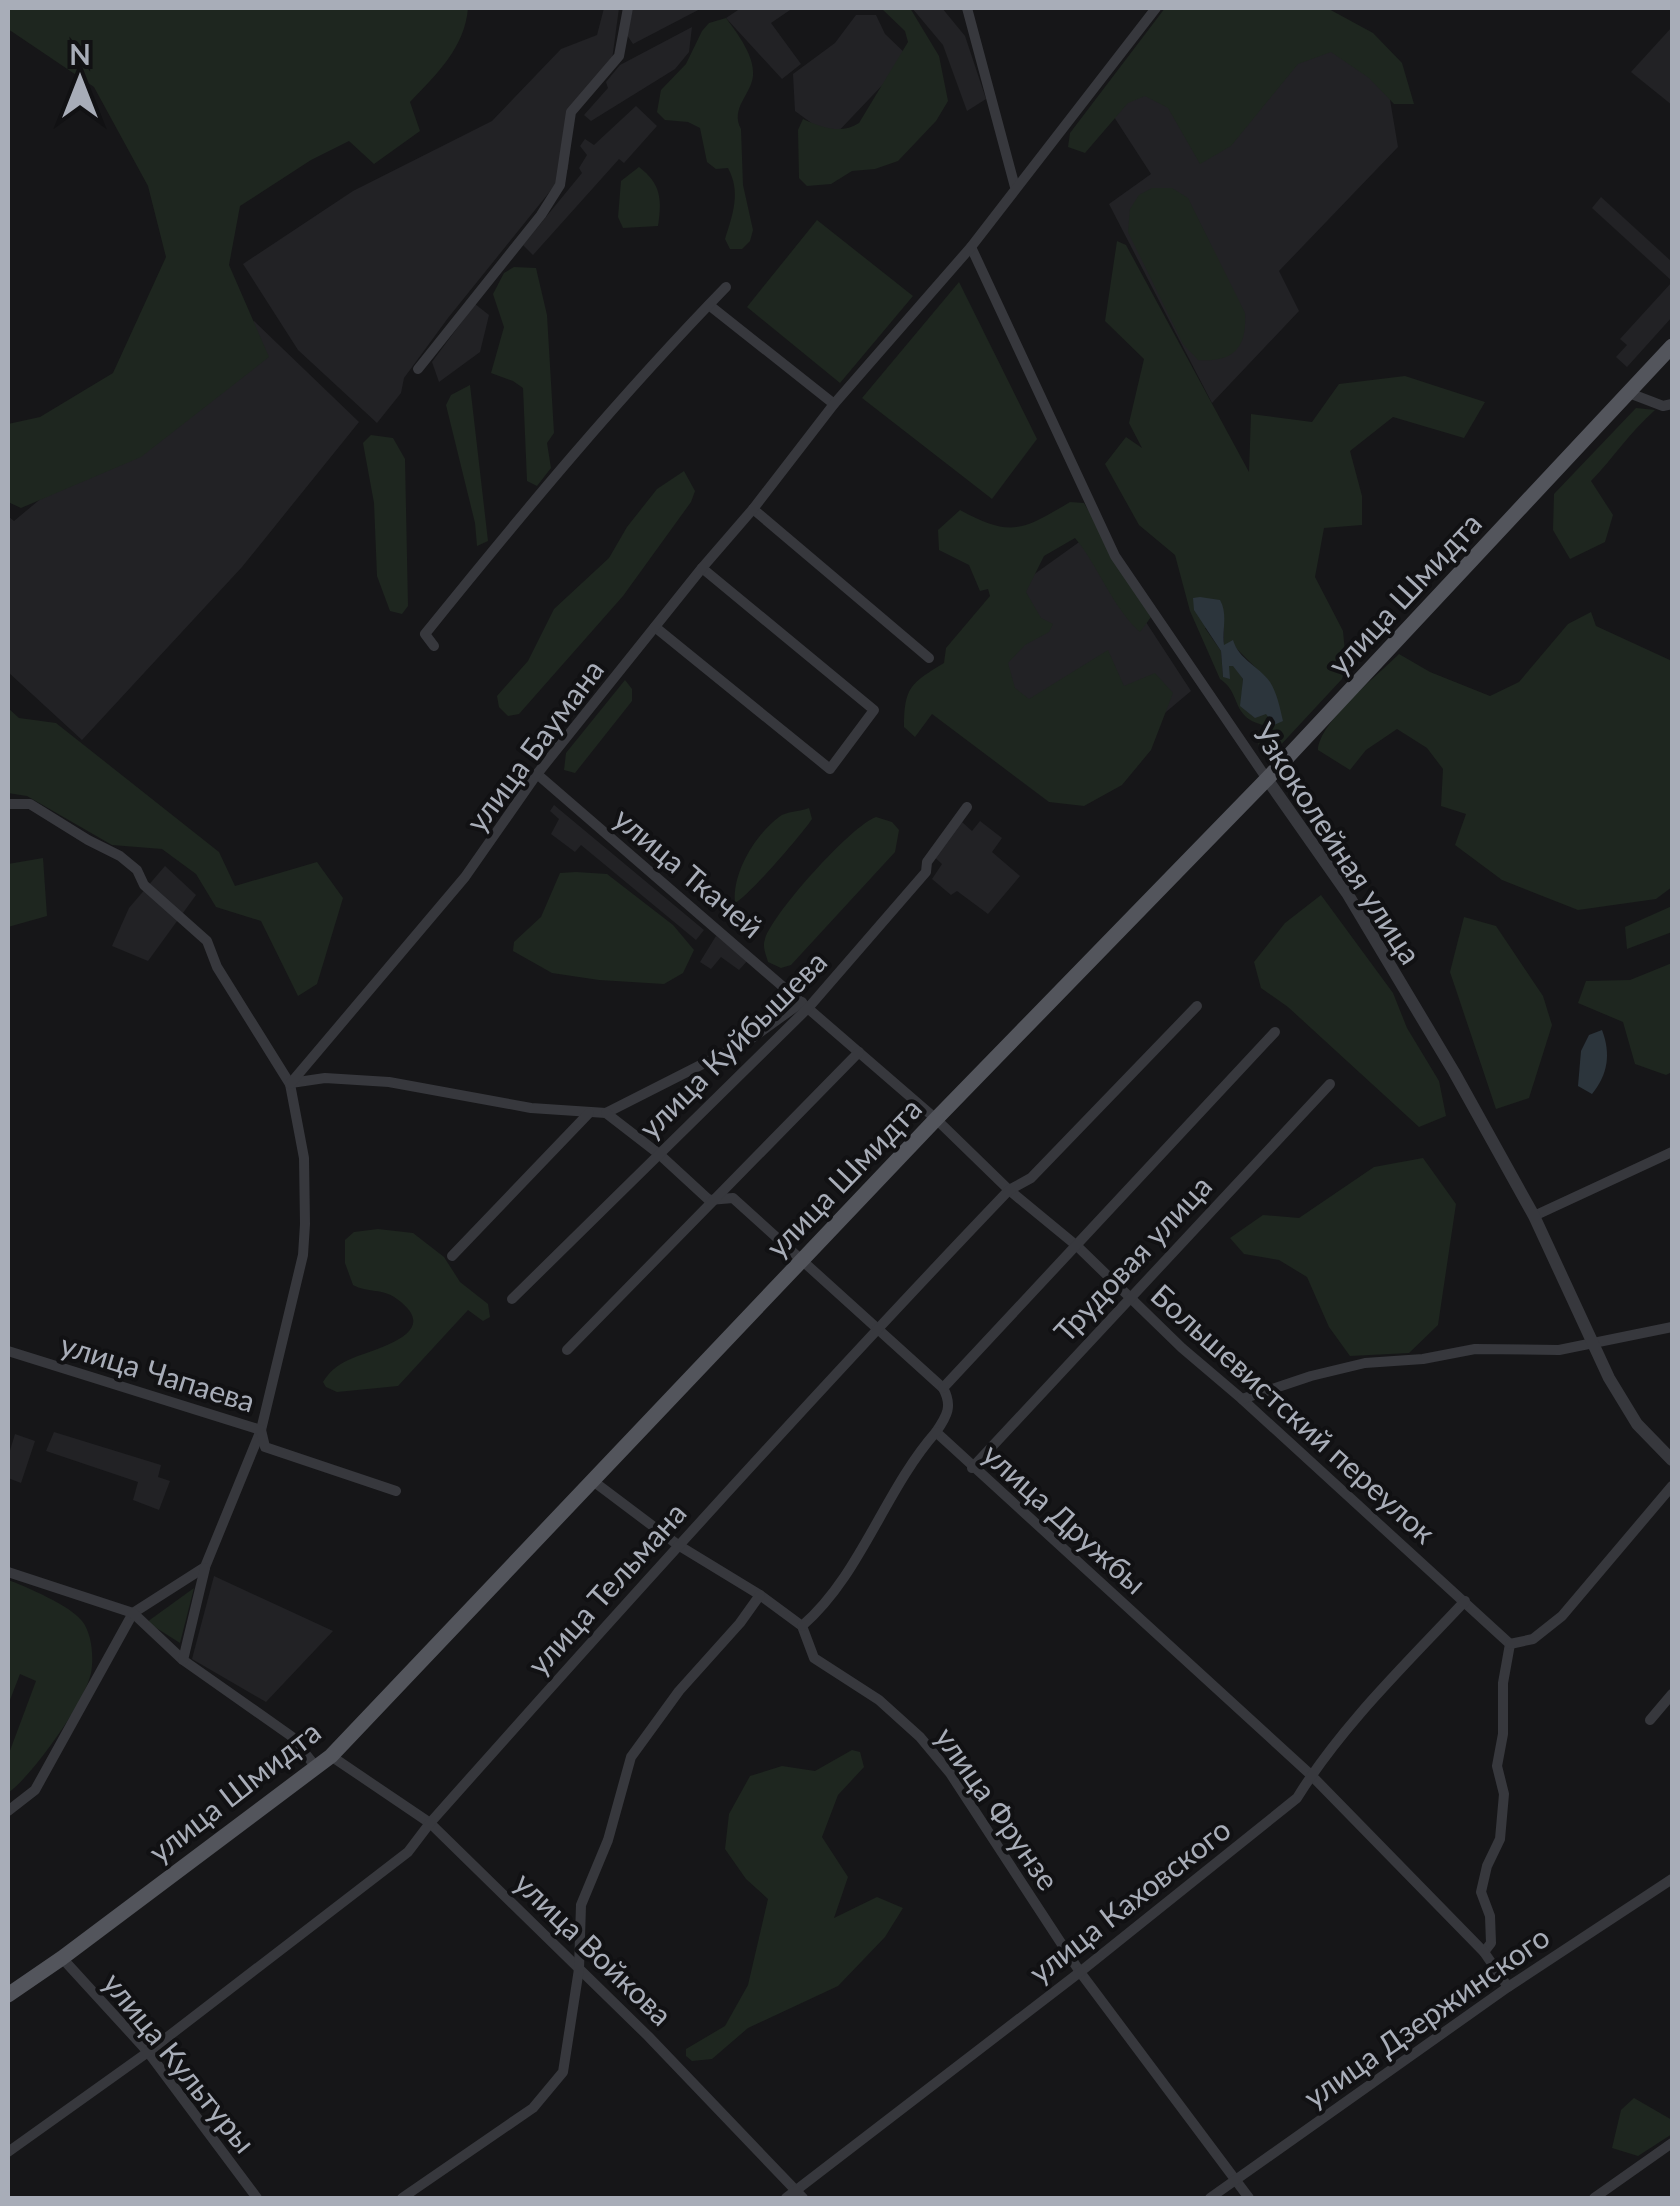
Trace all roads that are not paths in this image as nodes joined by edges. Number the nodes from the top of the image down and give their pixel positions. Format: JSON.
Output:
{"nodes":[{"id":1,"x":628,"y":8,"type":"edge"},
{"id":2,"x":966,"y":8,"type":"edge"},
{"id":3,"x":1156,"y":8,"type":"edge"},
{"id":4,"x":1015,"y":186,"type":"junction"},
{"id":5,"x":971,"y":247,"type":"junction"},
{"id":6,"x":726,"y":287,"type":"dead end"},
{"id":7,"x":708,"y":304,"type":"junction"},
{"id":8,"x":1672,"y":346,"type":"edge"},
{"id":9,"x":418,"y":369,"type":"dead end"},
{"id":10,"x":1630,"y":393,"type":"junction"},
{"id":11,"x":834,"y":404,"type":"junction"},
{"id":12,"x":1672,"y":404,"type":"edge"},
{"id":13,"x":753,"y":509,"type":"junction"},
{"id":14,"x":702,"y":568,"type":"junction"},
{"id":15,"x":656,"y":628,"type":"junction"},
{"id":16,"x":434,"y":646,"type":"dead end"},
{"id":17,"x":929,"y":658,"type":"dead end"},
{"id":18,"x":537,"y":774,"type":"junction"},
{"id":19,"x":1266,"y":779,"type":"junction"},
{"id":20,"x":8,"y":804,"type":"edge"},
{"id":21,"x":967,"y":807,"type":"dead end"},
{"id":22,"x":805,"y":1004,"type":"junction"},
{"id":23,"x":1197,"y":1006,"type":"dead end"},
{"id":24,"x":1276,"y":1032,"type":"dead end"},
{"id":25,"x":859,"y":1052,"type":"junction"},
{"id":26,"x":290,"y":1084,"type":"junction"},
{"id":27,"x":1330,"y":1084,"type":"dead end"},
{"id":28,"x":590,"y":1113,"type":"junction"},
{"id":29,"x":606,"y":1114,"type":"junction"},
{"id":30,"x":936,"y":1119,"type":"junction"},
{"id":31,"x":1672,"y":1152,"type":"edge"},
{"id":32,"x":659,"y":1154,"type":"junction"},
{"id":33,"x":1009,"y":1190,"type":"junction"},
{"id":34,"x":715,"y":1199,"type":"junction"},
{"id":35,"x":1534,"y":1216,"type":"junction"},
{"id":36,"x":1077,"y":1246,"type":"junction"},
{"id":37,"x":452,"y":1256,"type":"dead end"},
{"id":38,"x":802,"y":1258,"type":"junction"},
{"id":39,"x":1128,"y":1298,"type":"junction"},
{"id":40,"x":512,"y":1300,"type":"dead end"},
{"id":41,"x":1672,"y":1327,"type":"edge"},
{"id":42,"x":876,"y":1330,"type":"junction"},
{"id":43,"x":1594,"y":1340,"type":"junction"},
{"id":44,"x":567,"y":1350,"type":"dead end"},
{"id":45,"x":8,"y":1351,"type":"edge"},
{"id":46,"x":943,"y":1388,"type":"junction"},
{"id":47,"x":1242,"y":1399,"type":"junction"},
{"id":48,"x":261,"y":1430,"type":"junction"},
{"id":49,"x":936,"y":1432,"type":"junction"},
{"id":50,"x":1672,"y":1460,"type":"edge"},
{"id":51,"x":972,"y":1468,"type":"junction"},
{"id":52,"x":593,"y":1481,"type":"junction"},
{"id":53,"x":1672,"y":1486,"type":"edge"},
{"id":54,"x":396,"y":1491,"type":"dead end"},
{"id":55,"x":678,"y":1545,"type":"junction"},
{"id":56,"x":206,"y":1567,"type":"junction"},
{"id":57,"x":8,"y":1572,"type":"edge"},
{"id":58,"x":760,"y":1595,"type":"junction"},
{"id":59,"x":1465,"y":1602,"type":"junction"},
{"id":60,"x":133,"y":1613,"type":"junction"},
{"id":61,"x":802,"y":1626,"type":"junction"},
{"id":62,"x":1510,"y":1644,"type":"junction"},
{"id":63,"x":184,"y":1660,"type":"junction"},
{"id":64,"x":1672,"y":1694,"type":"edge"},
{"id":65,"x":1650,"y":1720,"type":"dead end"},
{"id":66,"x":331,"y":1756,"type":"junction"},
{"id":67,"x":316,"y":1767,"type":"junction"},
{"id":68,"x":1312,"y":1775,"type":"junction"},
{"id":69,"x":8,"y":1812,"type":"edge"},
{"id":70,"x":430,"y":1823,"type":"junction"},
{"id":71,"x":1672,"y":1878,"type":"edge"},
{"id":72,"x":1484,"y":1952,"type":"junction"},
{"id":73,"x":62,"y":1958,"type":"junction"},
{"id":74,"x":579,"y":1969,"type":"junction"},
{"id":75,"x":1080,"y":1972,"type":"junction"},
{"id":76,"x":1508,"y":1987,"type":"junction"},
{"id":77,"x":8,"y":1995,"type":"edge"},
{"id":78,"x":148,"y":2052,"type":"junction"},
{"id":79,"x":1672,"y":2143,"type":"edge"},
{"id":80,"x":8,"y":2152,"type":"edge"},
{"id":81,"x":1236,"y":2180,"type":"junction"},
{"id":82,"x":795,"y":2196,"type":"edge"},
{"id":83,"x":258,"y":2198,"type":"edge"},
{"id":84,"x":402,"y":2198,"type":"edge"},
{"id":85,"x":1210,"y":2198,"type":"edge"},
{"id":86,"x":1249,"y":2198,"type":"edge"},
{"id":87,"x":1594,"y":2198,"type":"edge"}],
"edges":[{"from":1,"to":9,"type":"street"},
{"from":2,"to":4,"type":"street"},
{"from":3,"to":4,"type":"street","name":"улица Баумана"},
{"from":4,"to":5,"type":"street","name":"улица Баумана"},
{"from":5,"to":11,"type":"street","name":"улица Баумана"},
{"from":5,"to":19,"type":"street","name":"Узкоколейная улица"},
{"from":6,"to":7,"type":"street"},
{"from":7,"to":11,"type":"street"},
{"from":7,"to":16,"type":"street"},
{"from":8,"to":10,"type":"main road","name":"улица Шмидта"},
{"from":10,"to":12,"type":"street"},
{"from":10,"to":19,"type":"main road","name":"улица Шмидта"},
{"from":11,"to":13,"type":"street","name":"улица Баумана"},
{"from":13,"to":14,"type":"street","name":"улица Баумана"},
{"from":13,"to":17,"type":"street"},
{"from":14,"to":15,"type":"street","name":"улица Баумана"},
{"from":14,"to":15,"type":"street"},
{"from":15,"to":18,"type":"street","name":"улица Баумана"},
{"from":18,"to":22,"type":"street","name":"улица Ткачей"},
{"from":18,"to":26,"type":"street","name":"улица Баумана"},
{"from":19,"to":30,"type":"main road","name":"улица Шмидта"},
{"from":19,"to":35,"type":"street","name":"Узкоколейная улица"},
{"from":20,"to":26,"type":"street"},
{"from":21,"to":22,"type":"street","name":"улица Куйбышева"},
{"from":22,"to":25,"type":"street","name":"Большевистский переулок"},
{"from":22,"to":29,"type":"street"},
{"from":22,"to":32,"type":"street","name":"улица Куйбышева"},
{"from":23,"to":33,"type":"street","name":"улица Тельмана"},
{"from":24,"to":36,"type":"street"},
{"from":25,"to":30,"type":"street","name":"Большевистский переулок"},
{"from":25,"to":34,"type":"street"},
{"from":26,"to":28,"type":"street"},
{"from":26,"to":48,"type":"street"},
{"from":27,"to":39,"type":"street","name":"Трудовая улица"},
{"from":28,"to":29,"type":"street"},
{"from":28,"to":37,"type":"street"},
{"from":29,"to":32,"type":"street"},
{"from":30,"to":33,"type":"street","name":"Большевистский переулок"},
{"from":30,"to":38,"type":"main road","name":"улица Шмидта"},
{"from":31,"to":35,"type":"street"},
{"from":32,"to":34,"type":"street"},
{"from":32,"to":40,"type":"street","name":"улица Куйбышева"},
{"from":33,"to":36,"type":"street","name":"Большевистский переулок"},
{"from":33,"to":42,"type":"street","name":"улица Тельмана"},
{"from":34,"to":38,"type":"street"},
{"from":34,"to":44,"type":"street"},
{"from":35,"to":43,"type":"street","name":"Узкоколейная улица"},
{"from":36,"to":39,"type":"street","name":"Большевистский переулок"},
{"from":36,"to":46,"type":"street"},
{"from":38,"to":42,"type":"street"},
{"from":38,"to":52,"type":"main road","name":"улица Шмидта"},
{"from":39,"to":47,"type":"street","name":"Большевистский переулок"},
{"from":39,"to":51,"type":"street","name":"Трудовая улица"},
{"from":41,"to":43,"type":"street"},
{"from":42,"to":46,"type":"street"},
{"from":42,"to":55,"type":"street","name":"улица Тельмана"},
{"from":43,"to":47,"type":"street"},
{"from":43,"to":50,"type":"street","name":"Узкоколейная улица"},
{"from":45,"to":48,"type":"street","name":"улица Чапаева"},
{"from":46,"to":49,"type":"street"},
{"from":47,"to":59,"type":"street","name":"Большевистский переулок"},
{"from":48,"to":54,"type":"street","name":"улица Чапаева"},
{"from":48,"to":56,"type":"street"},
{"from":49,"to":51,"type":"street","name":"улица Дружбы"},
{"from":49,"to":61,"type":"street"},
{"from":51,"to":68,"type":"street","name":"улица Дружбы"},
{"from":52,"to":55,"type":"street","name":"улица Фрунзе"},
{"from":52,"to":66,"type":"main road","name":"улица Шмидта"},
{"from":53,"to":62,"type":"street"},
{"from":55,"to":58,"type":"street","name":"улица Фрунзе"},
{"from":55,"to":70,"type":"street","name":"улица Тельмана"},
{"from":56,"to":60,"type":"street"},
{"from":56,"to":63,"type":"street"},
{"from":57,"to":60,"type":"street"},
{"from":58,"to":61,"type":"street","name":"улица Фрунзе"},
{"from":58,"to":74,"type":"street"},
{"from":59,"to":62,"type":"street","name":"Большевистский переулок"},
{"from":59,"to":68,"type":"street","name":"улица Каховского"},
{"from":60,"to":63,"type":"street"},
{"from":60,"to":69,"type":"street"},
{"from":61,"to":75,"type":"street","name":"улица Фрунзе"},
{"from":62,"to":72,"type":"street"},
{"from":63,"to":67,"type":"street"},
{"from":64,"to":65,"type":"street"},
{"from":66,"to":67,"type":"main road","name":"улица Шмидта"},
{"from":66,"to":70,"type":"street","name":"улица Войкова"},
{"from":67,"to":73,"type":"main road","name":"улица Шмидта"},
{"from":68,"to":72,"type":"street","name":"улица Дружбы"},
{"from":68,"to":75,"type":"street","name":"улица Каховского"},
{"from":70,"to":74,"type":"street","name":"улица Войкова"},
{"from":70,"to":78,"type":"street","name":"улица Тельмана"},
{"from":71,"to":76,"type":"street","name":"улица Дзержинского"},
{"from":72,"to":76,"type":"street","name":"улица Дружбы"},
{"from":73,"to":77,"type":"main road","name":"улица Шмидта"},
{"from":73,"to":78,"type":"street","name":"улица Культуры"},
{"from":74,"to":82,"type":"street","name":"улица Войкова"},
{"from":74,"to":84,"type":"street"},
{"from":75,"to":81,"type":"street","name":"улица Фрунзе"},
{"from":75,"to":82,"type":"street","name":"улица Каховского"},
{"from":76,"to":81,"type":"street","name":"улица Дзержинского"},
{"from":78,"to":80,"type":"street","name":"улица Тельмана"},
{"from":78,"to":83,"type":"street","name":"улица Культуры"},
{"from":79,"to":87,"type":"street"},
{"from":81,"to":85,"type":"street","name":"улица Дзержинского"},
{"from":81,"to":86,"type":"street","name":"улица Фрунзе"}]}
